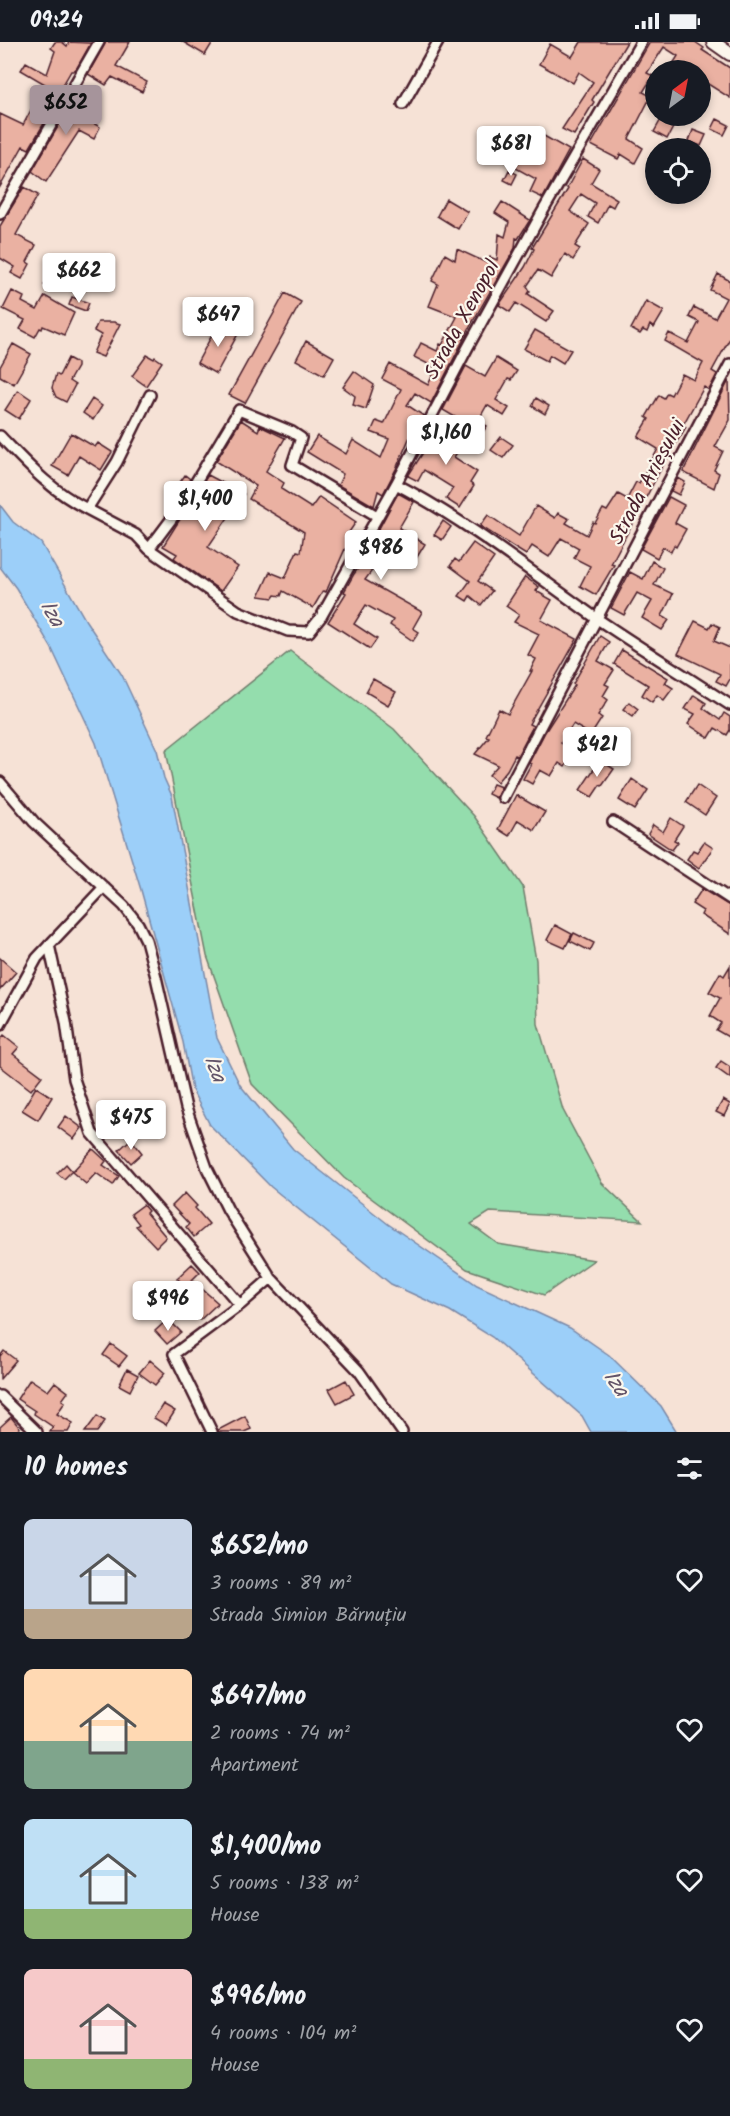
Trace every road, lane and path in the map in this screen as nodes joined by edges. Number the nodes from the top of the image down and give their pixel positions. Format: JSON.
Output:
{"nodes":[{"id":1,"x":99,"y":42,"type":"edge"},
{"id":2,"x":438,"y":42,"type":"edge"},
{"id":3,"x":642,"y":42,"type":"edge"},
{"id":4,"x":713,"y":42,"type":"edge"},
{"id":5,"x":730,"y":54,"type":"edge"},
{"id":6,"x":403,"y":104,"type":"dead end"},
{"id":7,"x":0,"y":214,"type":"edge"},
{"id":8,"x":730,"y":364,"type":"edge"},
{"id":9,"x":150,"y":395,"type":"dead end"},
{"id":10,"x":0,"y":436,"type":"edge"},
{"id":11,"x":396,"y":484,"type":"junction"},
{"id":12,"x":87,"y":508,"type":"junction"},
{"id":13,"x":377,"y":516,"type":"junction"},
{"id":14,"x":148,"y":549,"type":"junction"},
{"id":15,"x":596,"y":618,"type":"junction"},
{"id":16,"x":730,"y":705,"type":"edge"},
{"id":17,"x":0,"y":782,"type":"edge"},
{"id":18,"x":502,"y":798,"type":"dead end"},
{"id":19,"x":613,"y":822,"type":"dead end"},
{"id":20,"x":104,"y":887,"type":"junction"},
{"id":21,"x":730,"y":899,"type":"edge"},
{"id":22,"x":49,"y":945,"type":"junction"},
{"id":23,"x":0,"y":1025,"type":"edge"},
{"id":24,"x":272,"y":1278,"type":"junction"},
{"id":25,"x":240,"y":1305,"type":"junction"},
{"id":26,"x":0,"y":1396,"type":"edge"},
{"id":27,"x":37,"y":1432,"type":"edge"},
{"id":28,"x":212,"y":1432,"type":"edge"},
{"id":29,"x":402,"y":1432,"type":"edge"}],
"edges":[{"from":1,"to":7,"type":"street"},
{"from":2,"to":6,"type":"street"},
{"from":3,"to":11,"type":"street","name":"Strada Xenopol"},
{"from":4,"to":5,"type":"street"},
{"from":8,"to":15,"type":"street","name":"Strada Arieșului"},
{"from":9,"to":12,"type":"street"},
{"from":10,"to":12,"type":"street"},
{"from":11,"to":13,"type":"street","name":"Strada Xenopol"},
{"from":11,"to":15,"type":"street"},
{"from":12,"to":14,"type":"street"},
{"from":13,"to":14,"type":"street","name":"Strada Xenopol"},
{"from":13,"to":14,"type":"street"},
{"from":15,"to":16,"type":"street"},
{"from":15,"to":18,"type":"street","name":"Strada Arieșului"},
{"from":17,"to":20,"type":"street"},
{"from":19,"to":21,"type":"street"},
{"from":20,"to":22,"type":"street"},
{"from":20,"to":24,"type":"street"},
{"from":22,"to":23,"type":"street"},
{"from":22,"to":25,"type":"street"},
{"from":24,"to":25,"type":"street"},
{"from":24,"to":29,"type":"street"},
{"from":25,"to":28,"type":"street"},
{"from":26,"to":27,"type":"street"}]}
